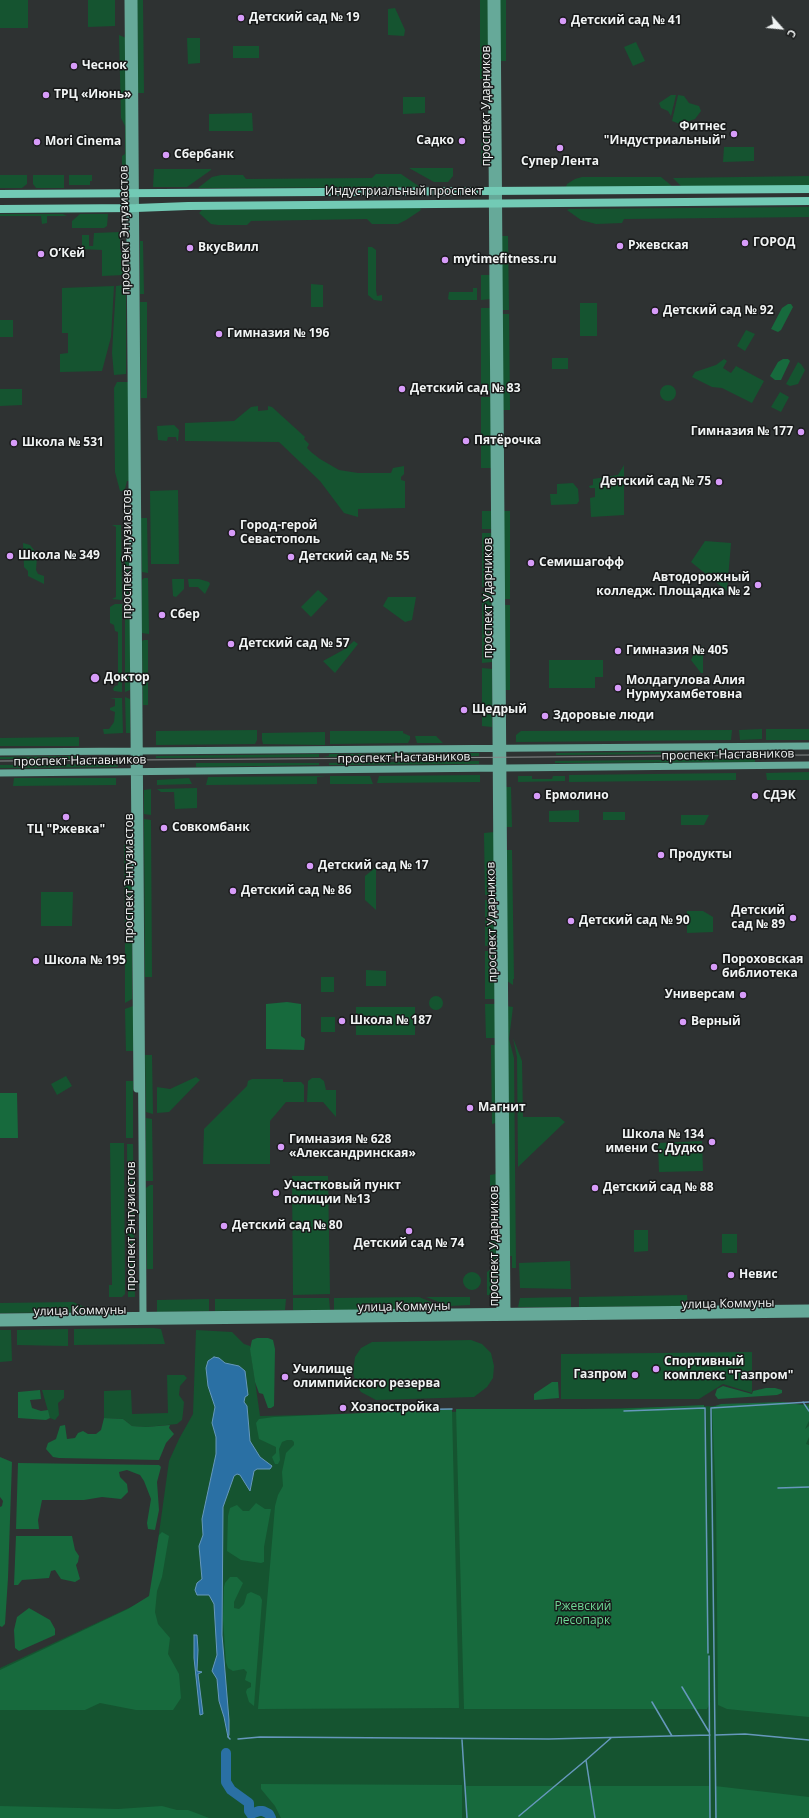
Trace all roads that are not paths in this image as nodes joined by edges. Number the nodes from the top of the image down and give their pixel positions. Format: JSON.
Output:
{"nodes":[{"id":1,"x":128,"y":0,"type":"edge"},
{"id":2,"x":134,"y":0,"type":"edge"},
{"id":3,"x":491,"y":0,"type":"edge"},
{"id":4,"x":497,"y":0,"type":"edge"},
{"id":5,"x":809,"y":189,"type":"edge"},
{"id":6,"x":495,"y":192,"type":"junction"},
{"id":7,"x":0,"y":194,"type":"edge"},
{"id":8,"x":133,"y":194,"type":"junction"},
{"id":9,"x":809,"y":201,"type":"edge"},
{"id":10,"x":496,"y":204,"type":"junction"},
{"id":11,"x":133,"y":208,"type":"junction"},
{"id":12,"x":0,"y":209,"type":"edge"},
{"id":13,"x":809,"y":746,"type":"edge"},
{"id":14,"x":499,"y":748,"type":"junction"},
{"id":15,"x":137,"y":751,"type":"junction"},
{"id":16,"x":0,"y":752,"type":"edge"},
{"id":17,"x":809,"y":765,"type":"edge"},
{"id":18,"x":499,"y":768,"type":"junction"},
{"id":19,"x":137,"y":772,"type":"junction"},
{"id":20,"x":0,"y":773,"type":"edge"},
{"id":21,"x":809,"y":1308,"type":"edge"},
{"id":22,"x":504,"y":1314,"type":"junction"},
{"id":23,"x":809,"y":1314,"type":"edge"},
{"id":24,"x":0,"y":1317,"type":"edge"},
{"id":25,"x":141,"y":1317,"type":"junction"},
{"id":26,"x":0,"y":1323,"type":"edge"}],
"edges":[{"from":1,"to":8,"type":"street","name":"проспект Энтузиастов"},
{"from":2,"to":8,"type":"street","name":"проспект Энтузиастов"},
{"from":3,"to":6,"type":"street","name":"проспект Ударников"},
{"from":4,"to":6,"type":"street","name":"проспект Ударников"},
{"from":5,"to":6,"type":"main road","name":"Индустриальный проспект"},
{"from":6,"to":8,"type":"main road","name":"Индустриальный проспект"},
{"from":6,"to":10,"type":"street","name":"проспект Ударников"},
{"from":7,"to":8,"type":"main road","name":"Индустриальный проспект"},
{"from":8,"to":11,"type":"street","name":"проспект Энтузиастов"},
{"from":9,"to":10,"type":"main road","name":"Индустриальный проспект"},
{"from":10,"to":11,"type":"main road","name":"Индустриальный проспект"},
{"from":10,"to":14,"type":"street","name":"проспект Ударников"},
{"from":11,"to":12,"type":"main road","name":"Индустриальный проспект"},
{"from":11,"to":15,"type":"street","name":"проспект Энтузиастов"},
{"from":13,"to":14,"type":"street","name":"проспект Наставников"},
{"from":14,"to":15,"type":"street","name":"проспект Наставников"},
{"from":14,"to":18,"type":"street","name":"проспект Ударников"},
{"from":15,"to":16,"type":"street","name":"проспект Наставников"},
{"from":15,"to":19,"type":"street","name":"проспект Энтузиастов"},
{"from":17,"to":18,"type":"street","name":"проспект Наставников"},
{"from":18,"to":19,"type":"street","name":"проспект Наставников"},
{"from":18,"to":22,"type":"street","name":"проспект Ударников"},
{"from":19,"to":20,"type":"street","name":"проспект Наставников"},
{"from":19,"to":25,"type":"street","name":"проспект Энтузиастов"},
{"from":21,"to":22,"type":"street","name":"улица Коммуны"},
{"from":22,"to":23,"type":"street","name":"улица Коммуны"},
{"from":22,"to":25,"type":"street","name":"улица Коммуны"},
{"from":24,"to":25,"type":"street","name":"улица Коммуны"},
{"from":25,"to":26,"type":"street","name":"улица Коммуны"}]}
